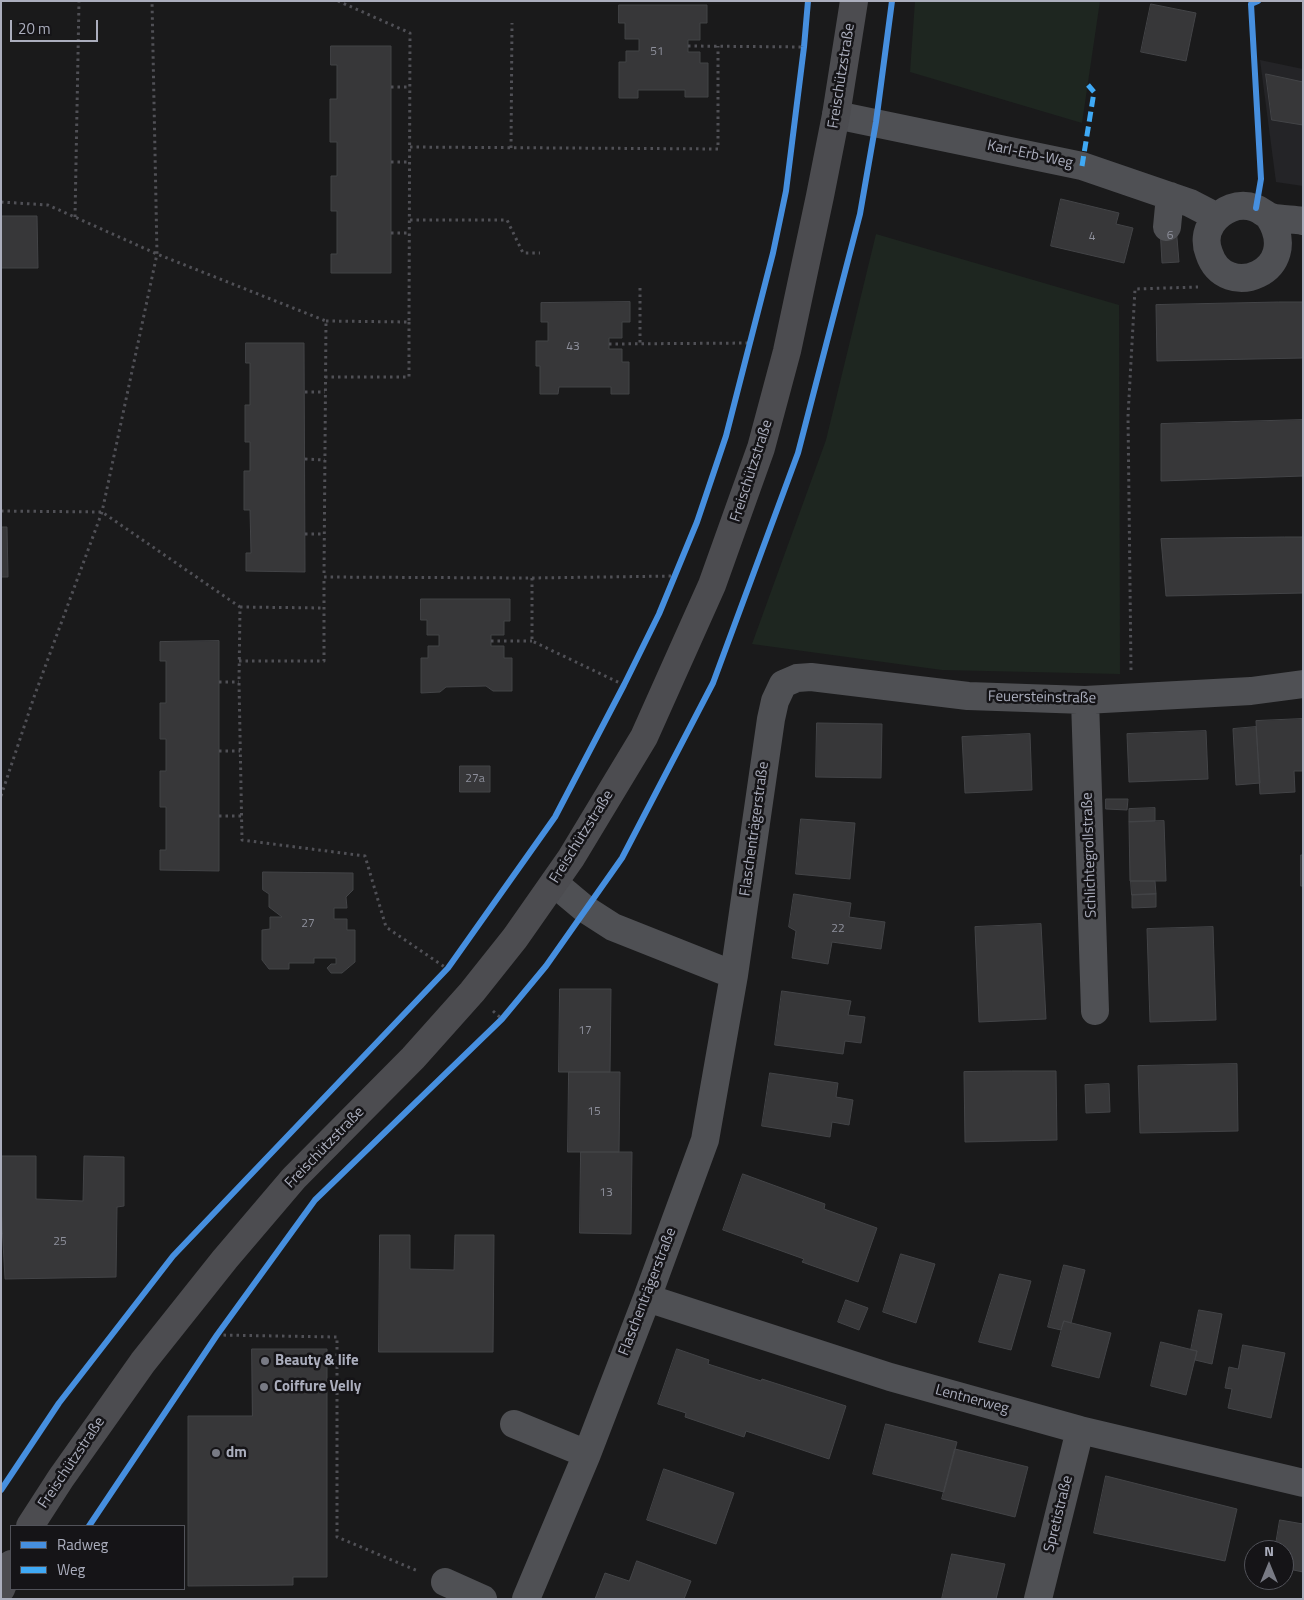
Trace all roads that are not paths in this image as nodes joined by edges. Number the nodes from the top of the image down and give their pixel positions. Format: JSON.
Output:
{"nodes":[{"id":1,"x":854,"y":1,"type":"edge"},
{"id":2,"x":836,"y":115,"type":"junction"},
{"id":3,"x":1170,"y":196,"type":"junction"},
{"id":4,"x":1269,"y":216,"type":"junction"},
{"id":5,"x":1217,"y":217,"type":"junction"},
{"id":6,"x":1303,"y":220,"type":"edge"},
{"id":7,"x":1167,"y":227,"type":"dead end"},
{"id":8,"x":783,"y":684,"type":"joint"},
{"id":9,"x":1303,"y":684,"type":"edge"},
{"id":10,"x":1085,"y":700,"type":"junction"},
{"id":11,"x":554,"y":883,"type":"junction"},
{"id":12,"x":734,"y":975,"type":"junction"},
{"id":13,"x":1095,"y":1011,"type":"dead end"},
{"id":14,"x":647,"y":1298,"type":"junction"},
{"id":15,"x":514,"y":1424,"type":"dead end"},
{"id":16,"x":1080,"y":1430,"type":"junction"},
{"id":17,"x":586,"y":1454,"type":"junction"},
{"id":18,"x":1303,"y":1483,"type":"edge"},
{"id":19,"x":33,"y":1525,"type":"edge"},
{"id":20,"x":10,"y":1554,"type":"edge"},
{"id":21,"x":10,"y":1566,"type":"edge"},
{"id":22,"x":1,"y":1567,"type":"edge"},
{"id":23,"x":445,"y":1582,"type":"road end"},
{"id":24,"x":1,"y":1589,"type":"edge"},
{"id":25,"x":484,"y":1599,"type":"edge"},
{"id":26,"x":526,"y":1599,"type":"edge"},
{"id":27,"x":1038,"y":1599,"type":"edge"}],
"edges":[{"from":1,"to":2,"type":"main road","name":"Freischützstraße"},
{"from":2,"to":3,"type":"street","name":"Karl-Erb-Weg"},
{"from":2,"to":11,"type":"main road","name":"Freischützstraße"},
{"from":3,"to":5,"type":"street","name":"Karl-Erb-Weg"},
{"from":3,"to":7,"type":"street"},
{"from":4,"to":5,"type":"street"},
{"from":4,"to":5,"type":"street"},
{"from":4,"to":6,"type":"street"},
{"from":8,"to":10,"type":"street","name":"Feuersteinstraße"},
{"from":8,"to":12,"type":"street","name":"Flaschenträgerstraße"},
{"from":9,"to":10,"type":"street","name":"Feuersteinstraße"},
{"from":10,"to":13,"type":"street","name":"Schlichtegrollstraße"},
{"from":11,"to":12,"type":"street"},
{"from":11,"to":19,"type":"main road","name":"Freischützstraße"},
{"from":12,"to":14,"type":"street","name":"Flaschenträgerstraße"},
{"from":14,"to":16,"type":"street","name":"Lentnerweg"},
{"from":14,"to":17,"type":"street","name":"Flaschenträgerstraße"},
{"from":15,"to":17,"type":"street"},
{"from":16,"to":18,"type":"street","name":"Lentnerweg"},
{"from":16,"to":27,"type":"street","name":"Spretistraße"},
{"from":17,"to":26,"type":"street","name":"Flaschenträgerstraße"},
{"from":20,"to":22,"type":"main road"},
{"from":21,"to":24,"type":"main road"},
{"from":23,"to":25,"type":"street"}]}
